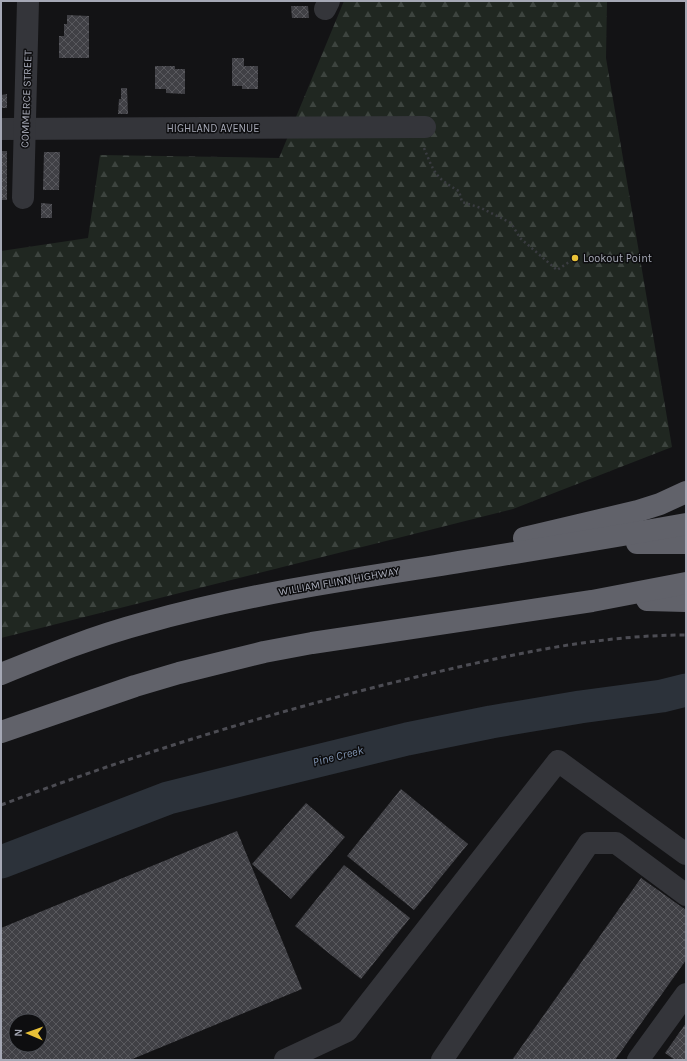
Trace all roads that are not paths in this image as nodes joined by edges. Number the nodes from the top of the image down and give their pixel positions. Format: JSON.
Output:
{"nodes":[{"id":1,"x":28,"y":1,"type":"edge"},
{"id":2,"x":419,"y":127,"type":"road end"},
{"id":3,"x":1,"y":129,"type":"edge"},
{"id":4,"x":25,"y":129,"type":"junction"},
{"id":5,"x":23,"y":198,"type":"dead end"},
{"id":6,"x":686,"y":492,"type":"edge"},
{"id":7,"x":686,"y":524,"type":"edge"},
{"id":8,"x":686,"y":543,"type":"edge"},
{"id":9,"x":566,"y":545,"type":"junction"},
{"id":10,"x":686,"y":578,"type":"edge"},
{"id":11,"x":330,"y":582,"type":"junction"},
{"id":12,"x":686,"y":583,"type":"edge"},
{"id":13,"x":653,"y":589,"type":"junction"},
{"id":14,"x":592,"y":601,"type":"junction"},
{"id":15,"x":686,"y":601,"type":"edge"},
{"id":16,"x":1,"y":674,"type":"edge"},
{"id":17,"x":1,"y":732,"type":"edge"},
{"id":18,"x":686,"y":854,"type":"edge"},
{"id":19,"x":686,"y":895,"type":"edge"},
{"id":20,"x":686,"y":994,"type":"edge"},
{"id":21,"x":285,"y":1060,"type":"edge"},
{"id":22,"x":442,"y":1060,"type":"edge"},
{"id":23,"x":638,"y":1060,"type":"edge"}],
"edges":[{"from":1,"to":4,"type":"street","name":"COMMERCE STREET"},
{"from":2,"to":4,"type":"street","name":"HIGHLAND AVENUE"},
{"from":3,"to":4,"type":"street","name":"HIGHLAND AVENUE"},
{"from":4,"to":5,"type":"street","name":"COMMERCE STREET"},
{"from":6,"to":11,"type":"highway"},
{"from":7,"to":9,"type":"highway","name":"WILLIAM FLINN HIGHWAY"},
{"from":8,"to":9,"type":"highway"},
{"from":9,"to":11,"type":"highway","name":"WILLIAM FLINN HIGHWAY"},
{"from":10,"to":13,"type":"highway"},
{"from":11,"to":16,"type":"highway","name":"WILLIAM FLINN HIGHWAY"},
{"from":12,"to":13,"type":"highway"},
{"from":13,"to":14,"type":"highway"},
{"from":14,"to":15,"type":"highway"},
{"from":14,"to":17,"type":"highway"},
{"from":18,"to":21,"type":"street"},
{"from":19,"to":22,"type":"street"},
{"from":20,"to":23,"type":"street"}]}
